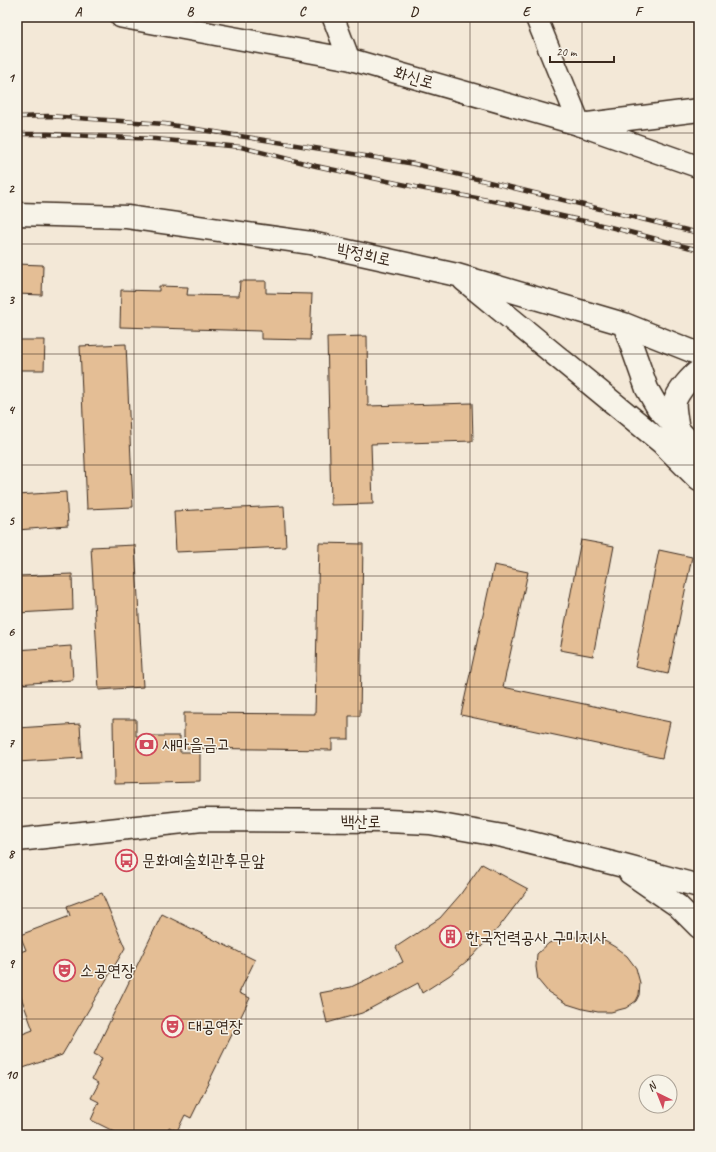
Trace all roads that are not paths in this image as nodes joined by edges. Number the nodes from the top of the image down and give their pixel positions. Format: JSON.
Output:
{"nodes":[{"id":1,"x":121,"y":17,"type":"edge"},
{"id":2,"x":332,"y":17,"type":"edge"},
{"id":3,"x":536,"y":17,"type":"edge"},
{"id":4,"x":349,"y":59,"type":"junction"},
{"id":5,"x":699,"y":110,"type":"edge"},
{"id":6,"x":580,"y":125,"type":"junction"},
{"id":7,"x":699,"y":167,"type":"edge"},
{"id":8,"x":17,"y":214,"type":"edge"},
{"id":9,"x":457,"y":275,"type":"junction"},
{"id":10,"x":624,"y":324,"type":"junction"},
{"id":11,"x":699,"y":354,"type":"edge"},
{"id":12,"x":699,"y":370,"type":"edge"},
{"id":13,"x":670,"y":436,"type":"junction"},
{"id":14,"x":699,"y":452,"type":"edge"},
{"id":15,"x":699,"y":480,"type":"edge"},
{"id":16,"x":17,"y":840,"type":"edge"},
{"id":17,"x":616,"y":864,"type":"junction"},
{"id":18,"x":699,"y":886,"type":"edge"},
{"id":19,"x":699,"y":927,"type":"edge"}],
"edges":[{"from":1,"to":4,"type":"street","name":"화신로"},
{"from":2,"to":4,"type":"street"},
{"from":3,"to":6,"type":"street"},
{"from":4,"to":6,"type":"street","name":"화신로"},
{"from":5,"to":6,"type":"street"},
{"from":6,"to":7,"type":"street","name":"화신로"},
{"from":8,"to":9,"type":"street","name":"박정희로"},
{"from":9,"to":10,"type":"street","name":"박정희로"},
{"from":9,"to":13,"type":"street"},
{"from":10,"to":11,"type":"street","name":"박정희로"},
{"from":10,"to":13,"type":"street"},
{"from":12,"to":13,"type":"street"},
{"from":13,"to":14,"type":"street"},
{"from":13,"to":15,"type":"street"},
{"from":16,"to":17,"type":"street","name":"백산로"},
{"from":17,"to":18,"type":"street","name":"백산로"},
{"from":17,"to":19,"type":"street"}]}
